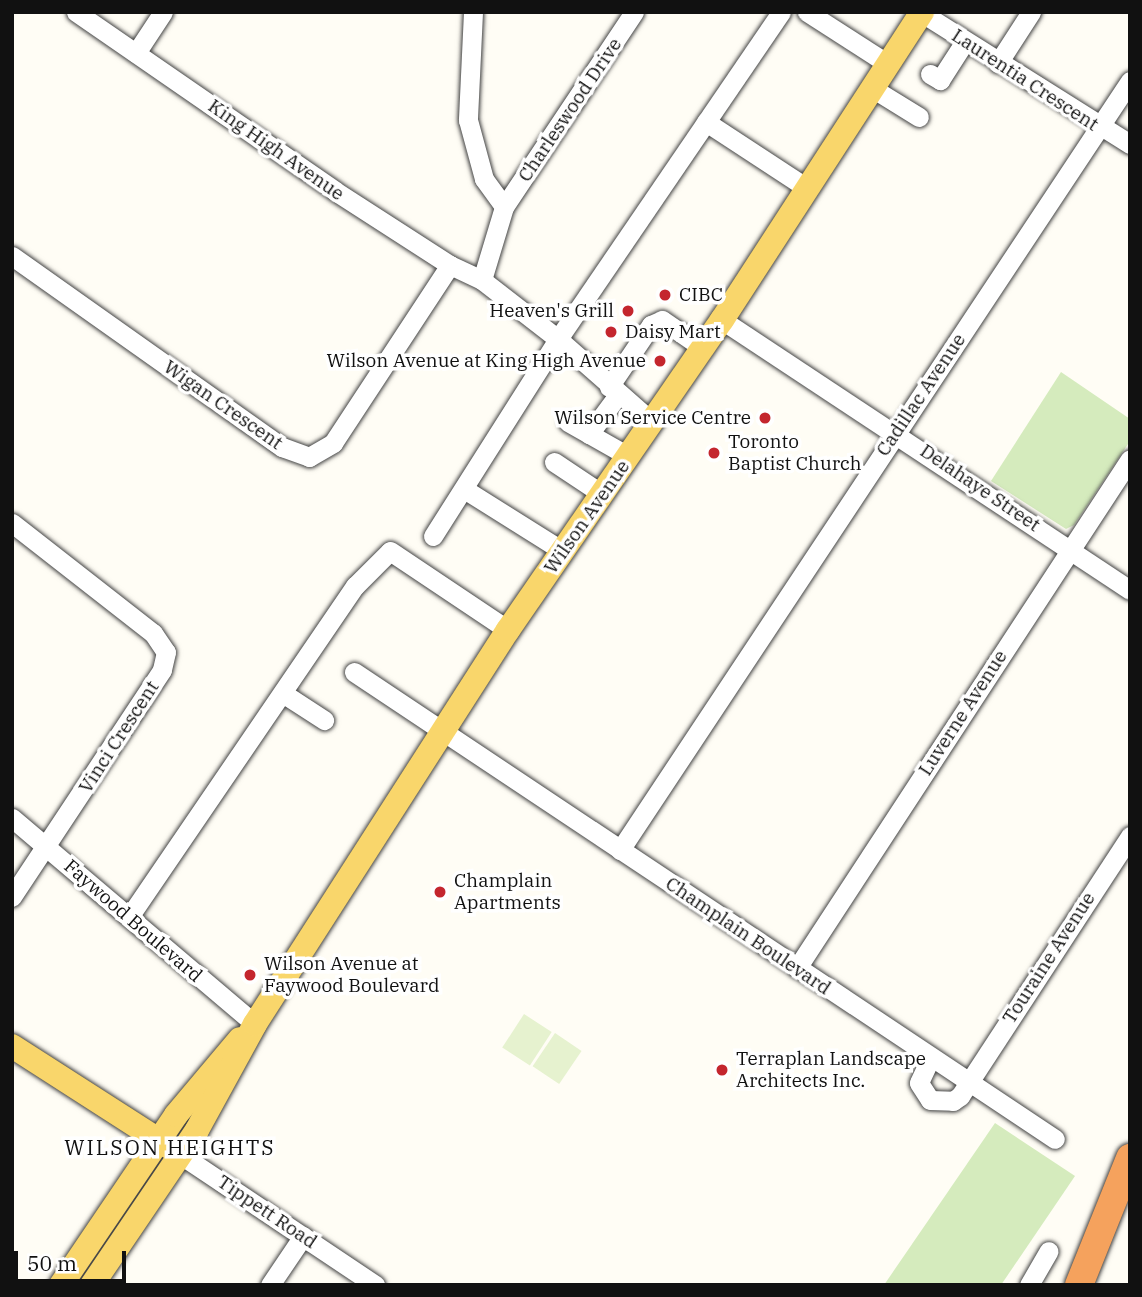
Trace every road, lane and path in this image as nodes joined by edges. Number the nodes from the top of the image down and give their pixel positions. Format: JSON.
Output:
{"nodes":[{"id":1,"x":76,"y":12,"type":"edge"},
{"id":2,"x":163,"y":12,"type":"edge"},
{"id":3,"x":472,"y":12,"type":"edge"},
{"id":4,"x":634,"y":12,"type":"edge"},
{"id":5,"x":781,"y":12,"type":"edge"},
{"id":6,"x":807,"y":12,"type":"edge"},
{"id":7,"x":1031,"y":12,"type":"edge"},
{"id":8,"x":922,"y":13,"type":"edge"},
{"id":9,"x":965,"y":41,"type":"junction"},
{"id":10,"x":136,"y":53,"type":"junction"},
{"id":11,"x":998,"y":63,"type":"junction"},
{"id":12,"x":888,"y":64,"type":"junction"},
{"id":13,"x":930,"y":74,"type":"dead end"},
{"id":14,"x":1130,"y":81,"type":"edge"},
{"id":15,"x":872,"y":88,"type":"junction"},
{"id":16,"x":919,"y":117,"type":"dead end"},
{"id":17,"x":706,"y":122,"type":"junction"},
{"id":18,"x":1097,"y":126,"type":"junction"},
{"id":19,"x":1130,"y":144,"type":"edge"},
{"id":20,"x":807,"y":188,"type":"junction"},
{"id":21,"x":504,"y":207,"type":"junction"},
{"id":22,"x":12,"y":256,"type":"edge"},
{"id":23,"x":450,"y":265,"type":"junction"},
{"id":24,"x":482,"y":280,"type":"junction"},
{"id":25,"x":722,"y":320,"type":"junction"},
{"id":26,"x":558,"y":339,"type":"junction"},
{"id":27,"x":703,"y":348,"type":"junction"},
{"id":28,"x":613,"y":391,"type":"junction"},
{"id":29,"x":568,"y":422,"type":"dead end"},
{"id":30,"x":652,"y":422,"type":"junction"},
{"id":31,"x":897,"y":432,"type":"junction"},
{"id":32,"x":589,"y":434,"type":"junction"},
{"id":33,"x":628,"y":456,"type":"junction"},
{"id":34,"x":1130,"y":459,"type":"edge"},
{"id":35,"x":554,"y":462,"type":"dead end"},
{"id":36,"x":464,"y":489,"type":"junction"},
{"id":37,"x":602,"y":494,"type":"junction"},
{"id":38,"x":12,"y":523,"type":"edge"},
{"id":39,"x":433,"y":537,"type":"dead end"},
{"id":40,"x":1071,"y":549,"type":"junction"},
{"id":41,"x":563,"y":551,"type":"junction"},
{"id":42,"x":1130,"y":590,"type":"edge"},
{"id":43,"x":508,"y":631,"type":"junction"},
{"id":44,"x":354,"y":672,"type":"dead end"},
{"id":45,"x":284,"y":694,"type":"junction"},
{"id":46,"x":324,"y":720,"type":"dead end"},
{"id":47,"x":443,"y":730,"type":"junction"},
{"id":48,"x":12,"y":818,"type":"edge"},
{"id":49,"x":1130,"y":836,"type":"edge"},
{"id":50,"x":46,"y":847,"type":"junction"},
{"id":51,"x":620,"y":850,"type":"junction"},
{"id":52,"x":12,"y":897,"type":"edge"},
{"id":53,"x":128,"y":917,"type":"junction"},
{"id":54,"x":797,"y":968,"type":"junction"},
{"id":55,"x":255,"y":1024,"type":"junction"},
{"id":56,"x":12,"y":1046,"type":"edge"},
{"id":57,"x":930,"y":1059,"type":"junction"},
{"id":58,"x":967,"y":1081,"type":"junction"},
{"id":59,"x":159,"y":1139,"type":"junction"},
{"id":60,"x":1055,"y":1139,"type":"dead end"},
{"id":61,"x":181,"y":1155,"type":"junction"},
{"id":62,"x":1130,"y":1158,"type":"edge"},
{"id":63,"x":303,"y":1236,"type":"junction"},
{"id":64,"x":1049,"y":1251,"type":"dead end"},
{"id":65,"x":61,"y":1285,"type":"edge"},
{"id":66,"x":92,"y":1285,"type":"edge"},
{"id":67,"x":270,"y":1285,"type":"edge"},
{"id":68,"x":375,"y":1285,"type":"edge"},
{"id":69,"x":1029,"y":1285,"type":"edge"},
{"id":70,"x":1079,"y":1285,"type":"edge"}],
"edges":[{"from":1,"to":10,"type":"street","name":"King High Avenue"},
{"from":2,"to":10,"type":"street"},
{"from":3,"to":21,"type":"street"},
{"from":4,"to":21,"type":"street","name":"Charleswood Drive"},
{"from":5,"to":17,"type":"street"},
{"from":6,"to":12,"type":"street"},
{"from":7,"to":11,"type":"street"},
{"from":8,"to":9,"type":"street","name":"Laurentia Crescent"},
{"from":8,"to":12,"type":"main road","name":"Wilson Avenue"},
{"from":9,"to":11,"type":"street","name":"Laurentia Crescent"},
{"from":9,"to":13,"type":"street"},
{"from":10,"to":23,"type":"street","name":"King High Avenue"},
{"from":11,"to":18,"type":"street","name":"Laurentia Crescent"},
{"from":12,"to":15,"type":"main road","name":"Wilson Avenue"},
{"from":14,"to":18,"type":"street","name":"Cadillac Avenue"},
{"from":15,"to":16,"type":"street"},
{"from":15,"to":20,"type":"main road","name":"Wilson Avenue"},
{"from":17,"to":20,"type":"street"},
{"from":17,"to":26,"type":"street"},
{"from":18,"to":19,"type":"street","name":"Laurentia Crescent"},
{"from":18,"to":31,"type":"street","name":"Cadillac Avenue"},
{"from":20,"to":25,"type":"main road","name":"Wilson Avenue"},
{"from":21,"to":24,"type":"street","name":"Charleswood Drive"},
{"from":22,"to":23,"type":"street","name":"Wigan Crescent"},
{"from":23,"to":24,"type":"street","name":"King High Avenue"},
{"from":24,"to":26,"type":"street","name":"King High Avenue"},
{"from":25,"to":27,"type":"main road","name":"Wilson Avenue"},
{"from":25,"to":31,"type":"street","name":"Delahaye Street"},
{"from":26,"to":28,"type":"street","name":"King High Avenue"},
{"from":26,"to":36,"type":"street"},
{"from":27,"to":28,"type":"street"},
{"from":27,"to":30,"type":"main road","name":"Wilson Avenue"},
{"from":28,"to":30,"type":"street","name":"King High Avenue"},
{"from":28,"to":32,"type":"street"},
{"from":29,"to":32,"type":"street"},
{"from":30,"to":33,"type":"main road","name":"Wilson Avenue"},
{"from":31,"to":40,"type":"street","name":"Delahaye Street"},
{"from":31,"to":51,"type":"street","name":"Cadillac Avenue"},
{"from":32,"to":33,"type":"street"},
{"from":33,"to":37,"type":"main road","name":"Wilson Avenue"},
{"from":34,"to":40,"type":"street","name":"Luverne Avenue"},
{"from":35,"to":37,"type":"street"},
{"from":36,"to":39,"type":"street"},
{"from":36,"to":41,"type":"street"},
{"from":37,"to":41,"type":"main road","name":"Wilson Avenue"},
{"from":38,"to":50,"type":"street","name":"Vinci Crescent"},
{"from":40,"to":42,"type":"street","name":"Delahaye Street"},
{"from":40,"to":54,"type":"street","name":"Luverne Avenue"},
{"from":41,"to":43,"type":"main road","name":"Wilson Avenue"},
{"from":43,"to":45,"type":"street"},
{"from":43,"to":47,"type":"main road","name":"Wilson Avenue"},
{"from":44,"to":47,"type":"street","name":"Champlain Boulevard"},
{"from":45,"to":46,"type":"street"},
{"from":45,"to":53,"type":"street"},
{"from":47,"to":51,"type":"street","name":"Champlain Boulevard"},
{"from":47,"to":55,"type":"main road","name":"Wilson Avenue"},
{"from":48,"to":50,"type":"street","name":"Faywood Boulevard"},
{"from":49,"to":58,"type":"street","name":"Touraine Avenue"},
{"from":50,"to":52,"type":"street","name":"Vinci Crescent"},
{"from":50,"to":53,"type":"street","name":"Faywood Boulevard"},
{"from":51,"to":54,"type":"street","name":"Champlain Boulevard"},
{"from":53,"to":55,"type":"street","name":"Faywood Boulevard"},
{"from":54,"to":57,"type":"street","name":"Champlain Boulevard"},
{"from":55,"to":59,"type":"main road","name":"Wilson Avenue"},
{"from":55,"to":61,"type":"main road","name":"Wilson Avenue"},
{"from":56,"to":59,"type":"main road","name":"Tippett Road"},
{"from":57,"to":58,"type":"street","name":"Champlain Boulevard"},
{"from":57,"to":58,"type":"street","name":"Touraine Avenue"},
{"from":58,"to":60,"type":"street","name":"Champlain Boulevard"},
{"from":59,"to":61,"type":"main road","name":"Tippett Road"},
{"from":59,"to":65,"type":"main road","name":"Wilson Avenue"},
{"from":61,"to":63,"type":"street","name":"Tippett Road"},
{"from":61,"to":66,"type":"main road","name":"Wilson Avenue"},
{"from":62,"to":70,"type":"highway"},
{"from":63,"to":67,"type":"street"},
{"from":63,"to":68,"type":"street","name":"Tippett Road"},
{"from":64,"to":69,"type":"street"}]}
